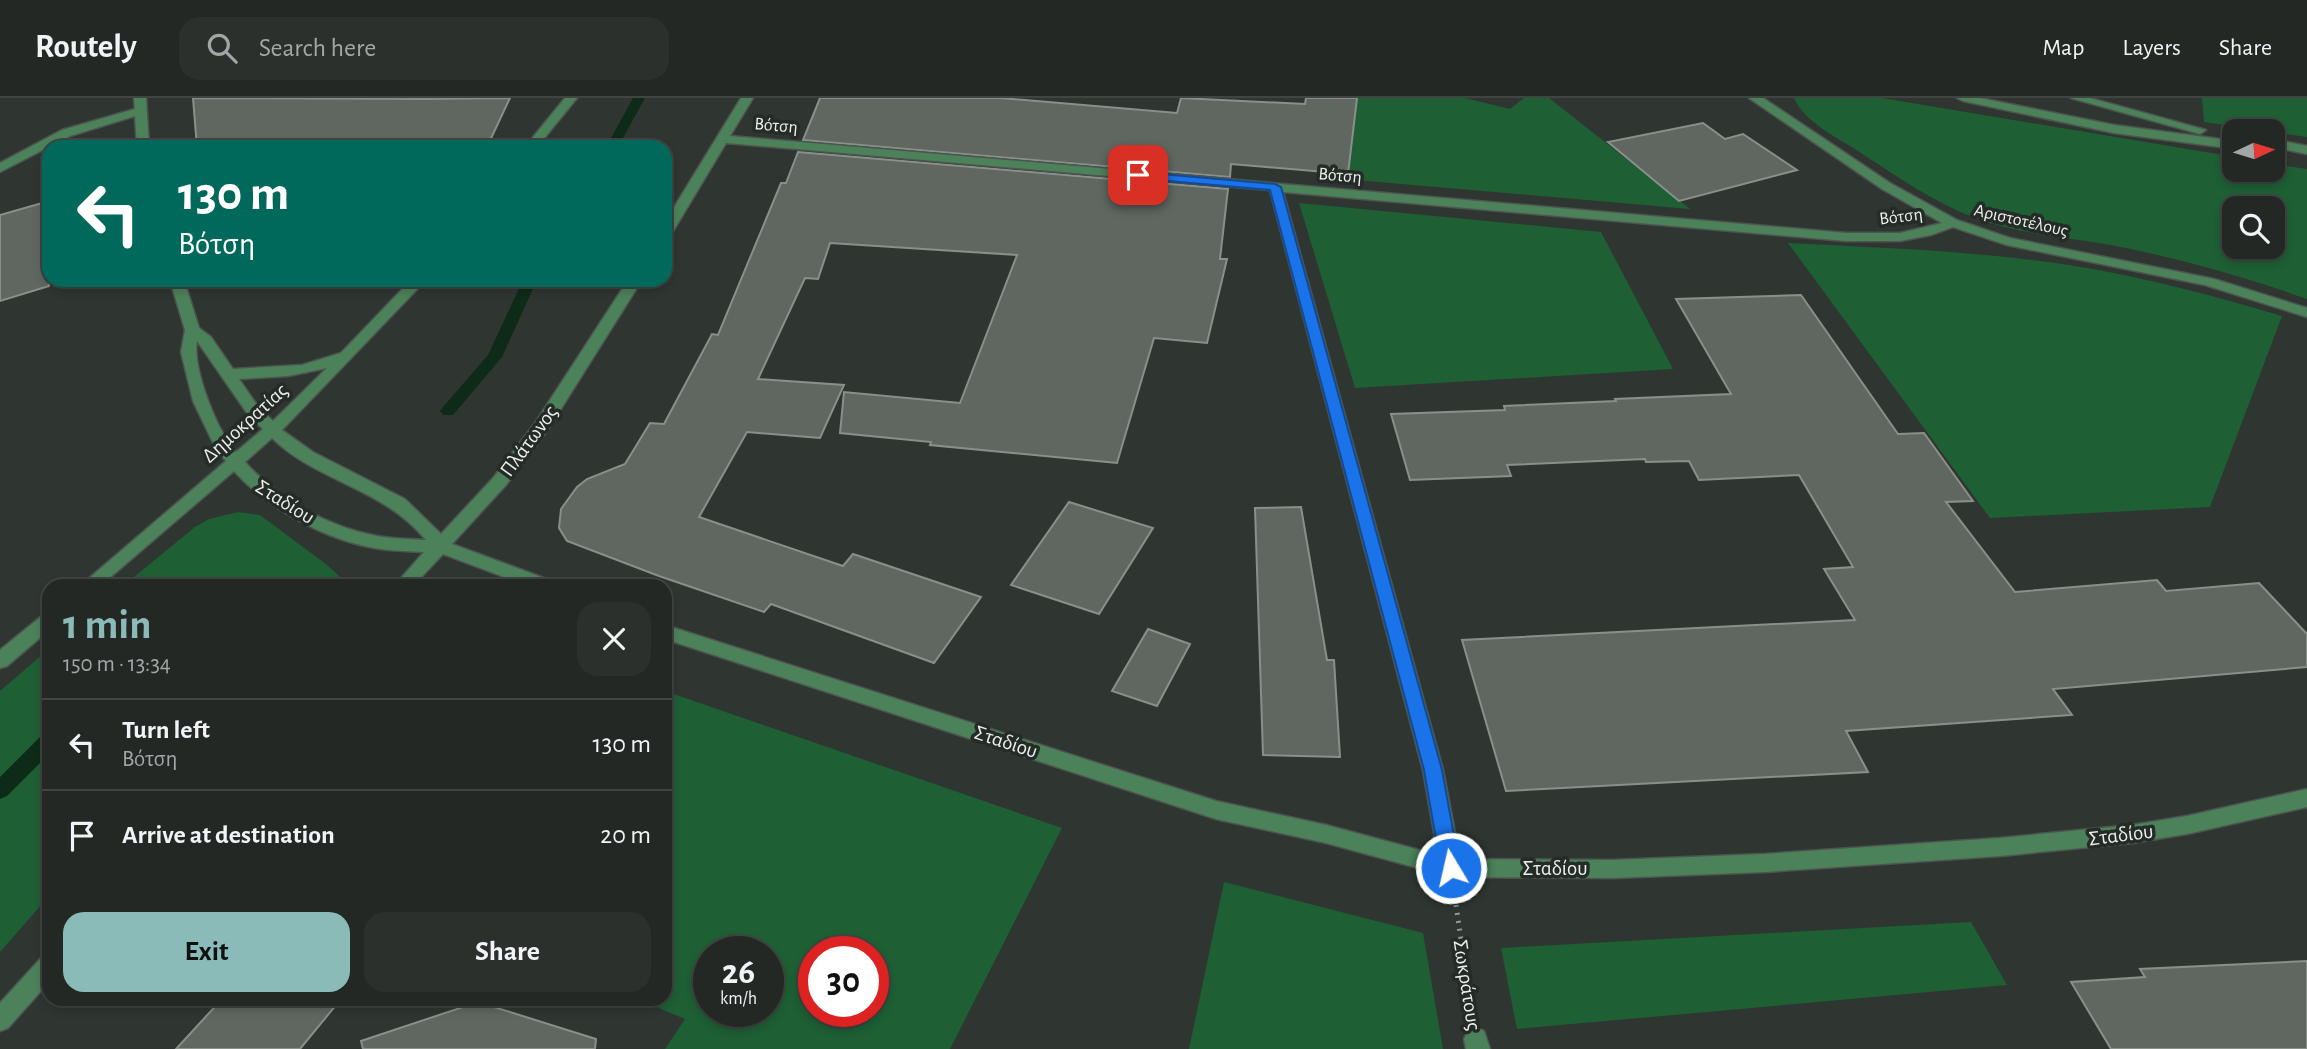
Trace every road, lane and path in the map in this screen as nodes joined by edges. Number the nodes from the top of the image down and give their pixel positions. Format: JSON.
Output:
{"nodes":[{"id":1,"x":571,"y":98,"type":"edge"},
{"id":2,"x":747,"y":98,"type":"edge"},
{"id":3,"x":1755,"y":98,"type":"edge"},
{"id":4,"x":1964,"y":98,"type":"edge"},
{"id":5,"x":2077,"y":98,"type":"edge"},
{"id":6,"x":140,"y":104,"type":"edge"},
{"id":7,"x":2222,"y":134,"type":"edge"},
{"id":8,"x":724,"y":139,"type":"junction"},
{"id":9,"x":52,"y":140,"type":"edge"},
{"id":10,"x":143,"y":140,"type":"edge"},
{"id":11,"x":537,"y":140,"type":"edge"},
{"id":12,"x":2222,"y":143,"type":"edge"},
{"id":13,"x":42,"y":145,"type":"edge"},
{"id":14,"x":2286,"y":147,"type":"edge"},
{"id":15,"x":2286,"y":150,"type":"edge"},
{"id":16,"x":2307,"y":151,"type":"edge"},
{"id":17,"x":0,"y":168,"type":"edge"},
{"id":18,"x":1275,"y":187,"type":"junction"},
{"id":19,"x":672,"y":222,"type":"edge"},
{"id":20,"x":1951,"y":223,"type":"junction"},
{"id":21,"x":179,"y":287,"type":"edge"},
{"id":22,"x":413,"y":287,"type":"edge"},
{"id":23,"x":631,"y":287,"type":"edge"},
{"id":24,"x":2307,"y":313,"type":"edge"},
{"id":25,"x":192,"y":330,"type":"junction"},
{"id":26,"x":352,"y":353,"type":"junction"},
{"id":27,"x":231,"y":374,"type":"junction"},
{"id":28,"x":273,"y":430,"type":"junction"},
{"id":29,"x":235,"y":464,"type":"junction"},
{"id":30,"x":442,"y":547,"type":"junction"},
{"id":31,"x":97,"y":579,"type":"edge"},
{"id":32,"x":410,"y":579,"type":"edge"},
{"id":33,"x":527,"y":579,"type":"edge"},
{"id":34,"x":42,"y":626,"type":"edge"},
{"id":35,"x":672,"y":634,"type":"edge"},
{"id":36,"x":0,"y":661,"type":"edge"},
{"id":37,"x":2307,"y":798,"type":"edge"},
{"id":38,"x":1451,"y":868,"type":"junction"},
{"id":39,"x":42,"y":974,"type":"edge"},
{"id":40,"x":0,"y":1020,"type":"edge"},
{"id":41,"x":1477,"y":1044,"type":"edge"}],
"edges":[{"from":1,"to":11,"type":"street"},
{"from":2,"to":8,"type":"street"},
{"from":3,"to":20,"type":"street","name":"Αριστοτέλους"},
{"from":4,"to":12,"type":"street"},
{"from":5,"to":7,"type":"street"},
{"from":6,"to":9,"type":"street"},
{"from":6,"to":10,"type":"street"},
{"from":8,"to":18,"type":"street","name":"Βότση"},
{"from":8,"to":19,"type":"street"},
{"from":13,"to":17,"type":"street"},
{"from":14,"to":16,"type":"street"},
{"from":15,"to":16,"type":"street"},
{"from":18,"to":20,"type":"street","name":"Βότση"},
{"from":18,"to":38,"type":"street"},
{"from":20,"to":24,"type":"street","name":"Αριστοτέλους"},
{"from":21,"to":25,"type":"street","name":"Σταδίου"},
{"from":22,"to":26,"type":"street","name":"Δημοκρατίας"},
{"from":23,"to":30,"type":"street","name":"Πλάτωνος"},
{"from":25,"to":27,"type":"street","name":"Σταδίου"},
{"from":25,"to":29,"type":"street","name":"Σταδίου"},
{"from":26,"to":27,"type":"street"},
{"from":26,"to":28,"type":"street","name":"Δημοκρατίας"},
{"from":27,"to":28,"type":"street","name":"Σταδίου"},
{"from":28,"to":29,"type":"street","name":"Δημοκρατίας"},
{"from":28,"to":30,"type":"street","name":"Σταδίου"},
{"from":29,"to":30,"type":"street","name":"Σταδίου"},
{"from":29,"to":31,"type":"street","name":"Δημοκρατίας"},
{"from":30,"to":32,"type":"street","name":"Πλάτωνος"},
{"from":30,"to":33,"type":"street","name":"Σταδίου"},
{"from":34,"to":36,"type":"street"},
{"from":35,"to":38,"type":"street","name":"Σταδίου"},
{"from":37,"to":38,"type":"street","name":"Σταδίου"},
{"from":38,"to":41,"type":"path","name":"Σωκράτους"},
{"from":39,"to":40,"type":"street"}]}
